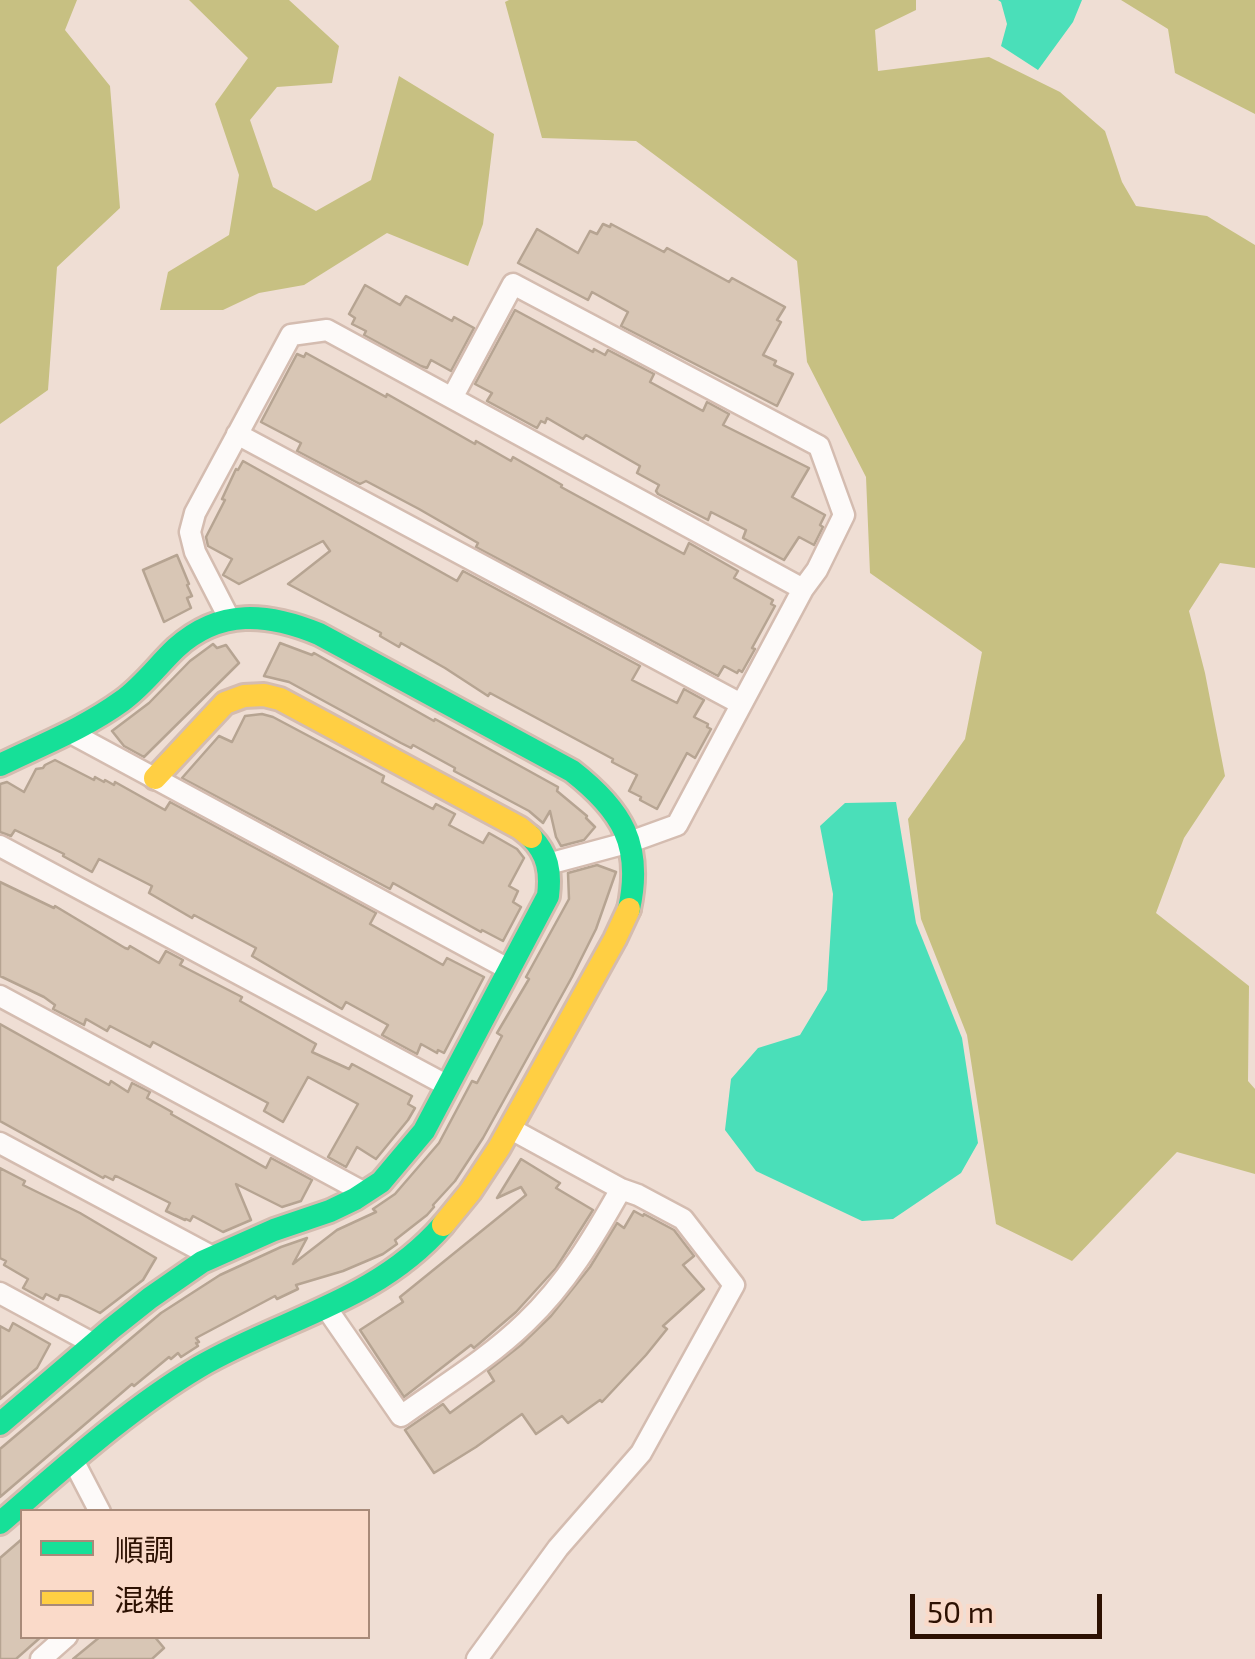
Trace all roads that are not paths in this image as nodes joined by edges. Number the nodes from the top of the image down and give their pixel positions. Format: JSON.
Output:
{"nodes":[{"id":1,"x":452,"y":398,"type":"junction"},
{"id":2,"x":238,"y":434,"type":"junction"},
{"id":3,"x":803,"y":589,"type":"junction"},
{"id":4,"x":229,"y":618,"type":"junction"},
{"id":5,"x":741,"y":704,"type":"junction"},
{"id":6,"x":69,"y":732,"type":"junction"},
{"id":7,"x":0,"y":766,"type":"edge"},
{"id":8,"x":155,"y":778,"type":"junction"},
{"id":9,"x":630,"y":842,"type":"junction"},
{"id":10,"x":0,"y":846,"type":"edge"},
{"id":11,"x":548,"y":864,"type":"junction"},
{"id":12,"x":510,"y":970,"type":"junction"},
{"id":13,"x":0,"y":996,"type":"edge"},
{"id":14,"x":448,"y":1086,"type":"junction"},
{"id":15,"x":511,"y":1129,"type":"junction"},
{"id":16,"x":0,"y":1143,"type":"edge"},
{"id":17,"x":621,"y":1189,"type":"junction"},
{"id":18,"x":364,"y":1192,"type":"junction"},
{"id":19,"x":213,"y":1257,"type":"junction"},
{"id":20,"x":0,"y":1293,"type":"edge"},
{"id":21,"x":327,"y":1309,"type":"junction"},
{"id":22,"x":94,"y":1344,"type":"junction"},
{"id":23,"x":0,"y":1424,"type":"edge"},
{"id":24,"x":74,"y":1462,"type":"junction"},
{"id":25,"x":99,"y":1509,"type":"edge"},
{"id":26,"x":0,"y":1524,"type":"edge"},
{"id":27,"x":64,"y":1639,"type":"edge"},
{"id":28,"x":41,"y":1659,"type":"edge"},
{"id":29,"x":477,"y":1659,"type":"edge"}],
"edges":[{"from":1,"to":2,"type":"street"},
{"from":1,"to":3,"type":"street"},
{"from":1,"to":3,"type":"street"},
{"from":2,"to":4,"type":"street"},
{"from":2,"to":5,"type":"street"},
{"from":3,"to":5,"type":"street"},
{"from":4,"to":6,"type":"street"},
{"from":4,"to":9,"type":"street"},
{"from":5,"to":9,"type":"street"},
{"from":6,"to":7,"type":"street"},
{"from":6,"to":8,"type":"street"},
{"from":8,"to":11,"type":"street"},
{"from":8,"to":12,"type":"street"},
{"from":9,"to":11,"type":"street"},
{"from":9,"to":15,"type":"street"},
{"from":10,"to":14,"type":"street"},
{"from":11,"to":12,"type":"street"},
{"from":12,"to":14,"type":"street"},
{"from":13,"to":18,"type":"street"},
{"from":14,"to":18,"type":"street"},
{"from":15,"to":17,"type":"street"},
{"from":15,"to":21,"type":"street"},
{"from":16,"to":19,"type":"street"},
{"from":17,"to":21,"type":"street"},
{"from":17,"to":29,"type":"street"},
{"from":18,"to":19,"type":"street"},
{"from":19,"to":22,"type":"street"},
{"from":20,"to":22,"type":"street"},
{"from":21,"to":24,"type":"street"},
{"from":22,"to":23,"type":"street"},
{"from":24,"to":25,"type":"street"},
{"from":24,"to":26,"type":"street"},
{"from":27,"to":28,"type":"street"}]}
